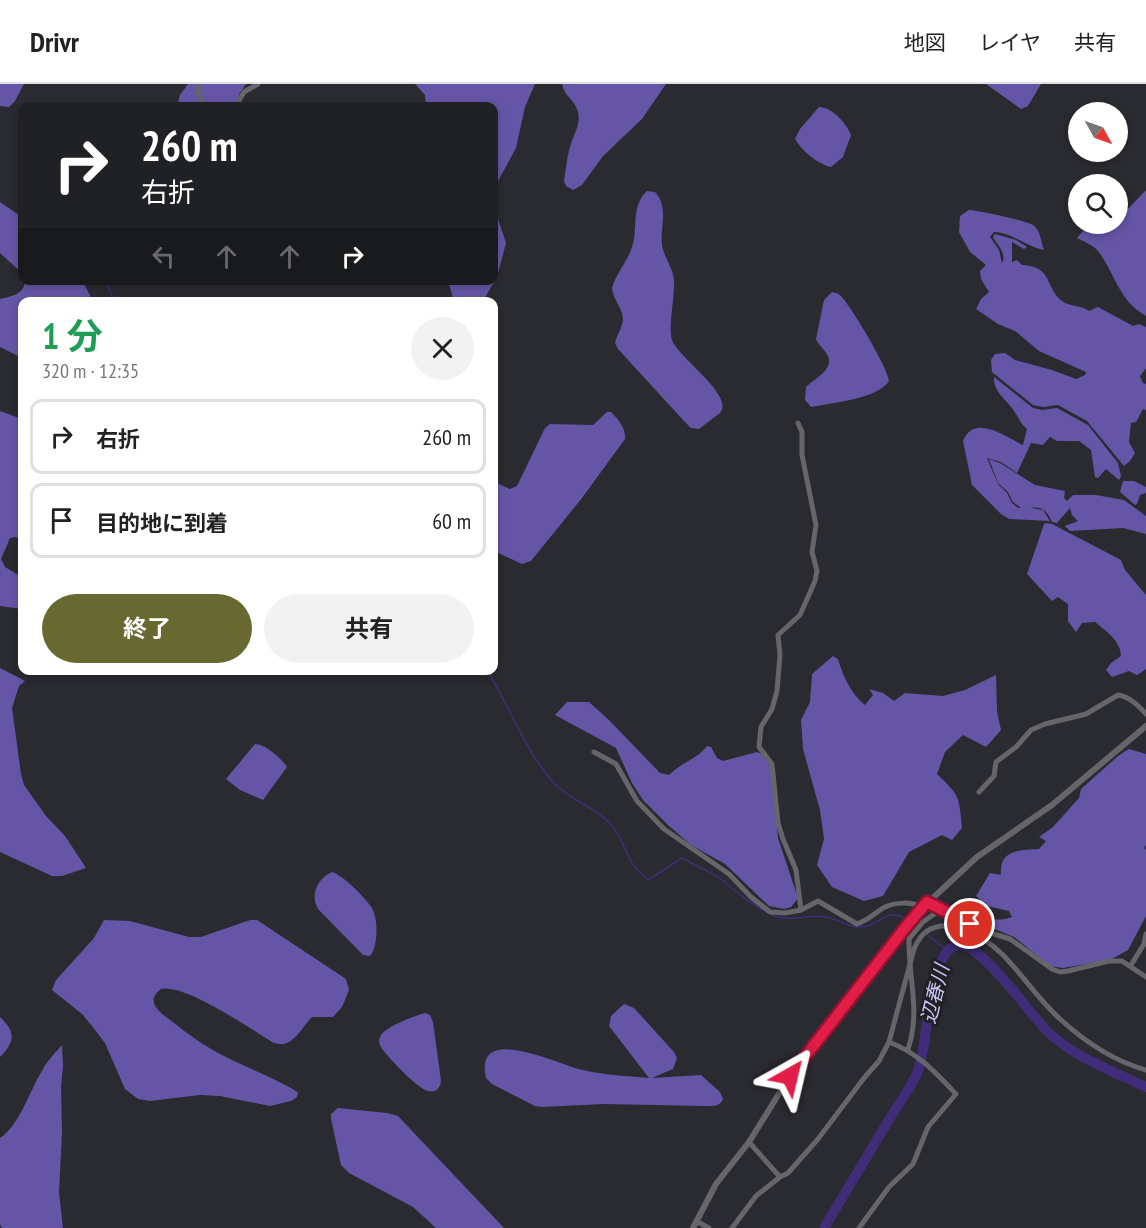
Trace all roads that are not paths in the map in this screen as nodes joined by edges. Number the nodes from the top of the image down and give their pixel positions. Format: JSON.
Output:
{"nodes":[{"id":1,"x":198,"y":84,"type":"edge"},
{"id":2,"x":258,"y":84,"type":"edge"},
{"id":3,"x":201,"y":102,"type":"edge"},
{"id":4,"x":238,"y":102,"type":"edge"},
{"id":5,"x":798,"y":423,"type":"dead end"},
{"id":6,"x":1146,"y":714,"type":"edge"},
{"id":7,"x":1146,"y":726,"type":"edge"},
{"id":8,"x":594,"y":752,"type":"dead end"},
{"id":9,"x":979,"y":792,"type":"dead end"},
{"id":10,"x":925,"y":905,"type":"junction"},
{"id":11,"x":941,"y":909,"type":"junction"},
{"id":12,"x":801,"y":910,"type":"junction"},
{"id":13,"x":1146,"y":934,"type":"edge"},
{"id":14,"x":911,"y":958,"type":"junction"},
{"id":15,"x":1131,"y":966,"type":"junction"},
{"id":16,"x":1146,"y":977,"type":"edge"},
{"id":17,"x":890,"y":1042,"type":"junction"},
{"id":18,"x":909,"y":1050,"type":"junction"},
{"id":19,"x":1146,"y":1070,"type":"edge"},
{"id":20,"x":749,"y":1142,"type":"junction"},
{"id":21,"x":780,"y":1177,"type":"junction"},
{"id":22,"x":695,"y":1225,"type":"edge"},
{"id":23,"x":709,"y":1228,"type":"edge"},
{"id":24,"x":732,"y":1228,"type":"edge"},
{"id":25,"x":859,"y":1228,"type":"edge"}],
"edges":[{"from":1,"to":3,"type":"street"},
{"from":2,"to":4,"type":"street"},
{"from":5,"to":12,"type":"street"},
{"from":6,"to":9,"type":"street"},
{"from":7,"to":10,"type":"street"},
{"from":8,"to":12,"type":"street"},
{"from":10,"to":11,"type":"street"},
{"from":10,"to":12,"type":"street"},
{"from":10,"to":20,"type":"street"},
{"from":11,"to":14,"type":"street"},
{"from":11,"to":15,"type":"street"},
{"from":13,"to":15,"type":"street"},
{"from":14,"to":17,"type":"street"},
{"from":14,"to":18,"type":"street"},
{"from":14,"to":19,"type":"street"},
{"from":15,"to":16,"type":"street"},
{"from":17,"to":18,"type":"street"},
{"from":17,"to":21,"type":"street"},
{"from":18,"to":25,"type":"street"},
{"from":20,"to":21,"type":"street"},
{"from":20,"to":22,"type":"street"},
{"from":21,"to":24,"type":"street"},
{"from":22,"to":23,"type":"street"}]}
